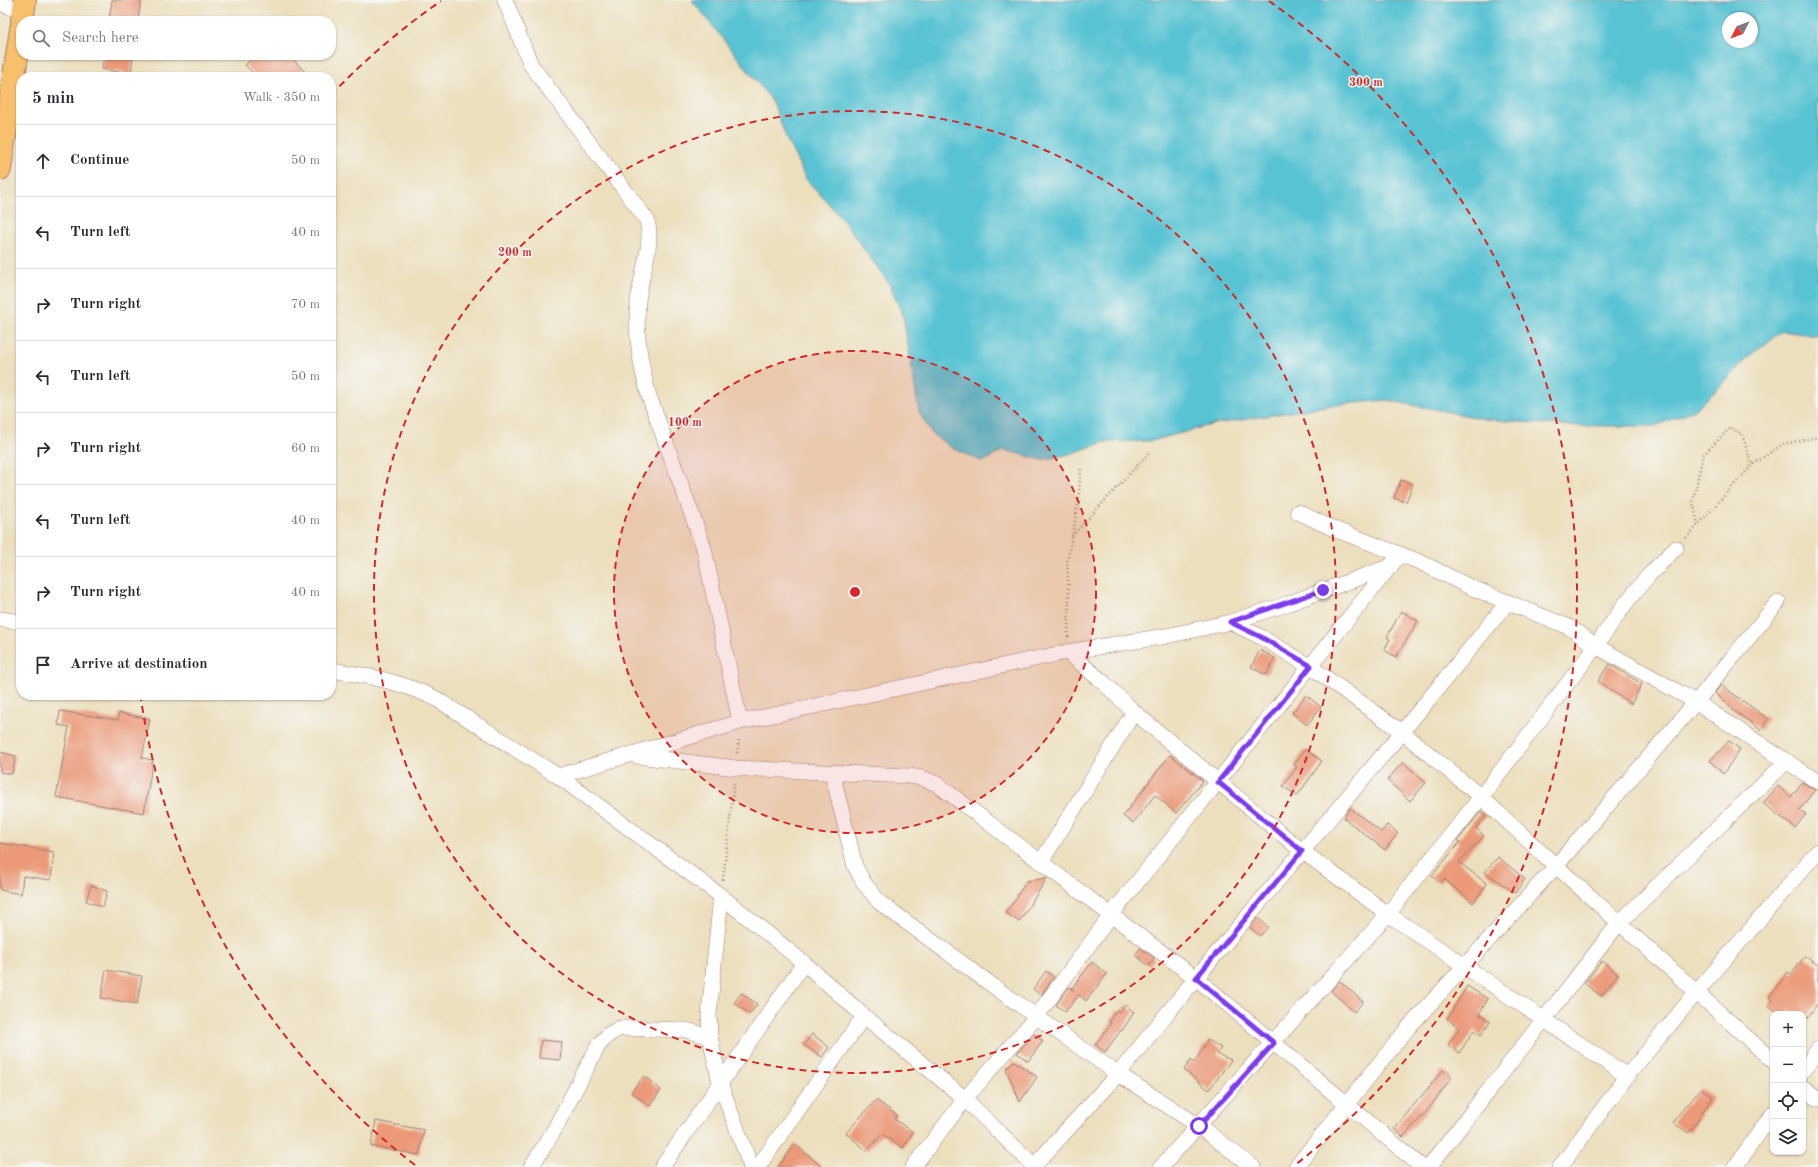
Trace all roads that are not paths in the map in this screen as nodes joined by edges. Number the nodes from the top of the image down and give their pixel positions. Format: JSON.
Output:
{"nodes":[{"id":1,"x":504,"y":0,"type":"edge"},
{"id":2,"x":0,"y":3,"type":"edge"},
{"id":3,"x":23,"y":16,"type":"edge"},
{"id":4,"x":16,"y":60,"type":"edge"},
{"id":5,"x":0,"y":169,"type":"edge"},
{"id":6,"x":1298,"y":512,"type":"dead end"},
{"id":7,"x":1676,"y":548,"type":"road end"},
{"id":8,"x":1396,"y":560,"type":"junction"},
{"id":9,"x":1508,"y":602,"type":"junction"},
{"id":10,"x":1778,"y":602,"type":"dead end"},
{"id":11,"x":0,"y":619,"type":"edge"},
{"id":12,"x":16,"y":621,"type":"edge"},
{"id":13,"x":1230,"y":622,"type":"junction"},
{"id":14,"x":1596,"y":646,"type":"junction"},
{"id":15,"x":1067,"y":652,"type":"junction"},
{"id":16,"x":1311,"y":666,"type":"junction"},
{"id":17,"x":336,"y":671,"type":"edge"},
{"id":18,"x":1696,"y":702,"type":"junction"},
{"id":19,"x":1134,"y":712,"type":"junction"},
{"id":20,"x":740,"y":722,"type":"junction"},
{"id":21,"x":1402,"y":732,"type":"junction"},
{"id":22,"x":630,"y":755,"type":"junction"},
{"id":23,"x":1787,"y":761,"type":"junction"},
{"id":24,"x":832,"y":772,"type":"junction"},
{"id":25,"x":558,"y":776,"type":"junction"},
{"id":26,"x":1218,"y":782,"type":"junction"},
{"id":27,"x":1818,"y":782,"type":"edge"},
{"id":28,"x":1481,"y":797,"type":"junction"},
{"id":29,"x":1302,"y":851,"type":"junction"},
{"id":30,"x":1818,"y":851,"type":"edge"},
{"id":31,"x":1041,"y":862,"type":"junction"},
{"id":32,"x":1556,"y":866,"type":"junction"},
{"id":33,"x":721,"y":896,"type":"junction"},
{"id":34,"x":1388,"y":914,"type":"junction"},
{"id":35,"x":1111,"y":915,"type":"junction"},
{"id":36,"x":1619,"y":923,"type":"junction"},
{"id":37,"x":804,"y":963,"type":"junction"},
{"id":38,"x":1466,"y":966,"type":"junction"},
{"id":39,"x":1196,"y":978,"type":"junction"},
{"id":40,"x":1696,"y":993,"type":"junction"},
{"id":41,"x":864,"y":1016,"type":"junction"},
{"id":42,"x":1036,"y":1016,"type":"junction"},
{"id":43,"x":1544,"y":1020,"type":"junction"},
{"id":44,"x":710,"y":1037,"type":"junction"},
{"id":45,"x":1274,"y":1043,"type":"junction"},
{"id":46,"x":1818,"y":1049,"type":"edge"},
{"id":47,"x":1770,"y":1058,"type":"edge"},
{"id":48,"x":1806,"y":1066,"type":"edge"},
{"id":49,"x":1118,"y":1074,"type":"junction"},
{"id":50,"x":1627,"y":1076,"type":"junction"},
{"id":51,"x":720,"y":1083,"type":"junction"},
{"id":52,"x":1806,"y":1089,"type":"edge"},
{"id":53,"x":965,"y":1099,"type":"junction"},
{"id":54,"x":1818,"y":1099,"type":"edge"},
{"id":55,"x":1347,"y":1104,"type":"junction"},
{"id":56,"x":1770,"y":1117,"type":"edge"},
{"id":57,"x":1199,"y":1126,"type":"junction"},
{"id":58,"x":531,"y":1167,"type":"edge"},
{"id":59,"x":662,"y":1167,"type":"edge"},
{"id":60,"x":751,"y":1167,"type":"edge"},
{"id":61,"x":758,"y":1167,"type":"edge"},
{"id":62,"x":913,"y":1167,"type":"edge"},
{"id":63,"x":1034,"y":1167,"type":"edge"},
{"id":64,"x":1161,"y":1167,"type":"edge"},
{"id":65,"x":1253,"y":1167,"type":"edge"},
{"id":66,"x":1296,"y":1167,"type":"edge"},
{"id":67,"x":1422,"y":1167,"type":"edge"},
{"id":68,"x":1428,"y":1167,"type":"edge"},
{"id":69,"x":1560,"y":1167,"type":"edge"},
{"id":70,"x":1736,"y":1167,"type":"edge"}],
"edges":[{"from":1,"to":20,"type":"street"},
{"from":2,"to":3,"type":"street"},
{"from":4,"to":5,"type":"highway"},
{"from":6,"to":8,"type":"street"},
{"from":7,"to":14,"type":"street"},
{"from":8,"to":9,"type":"street"},
{"from":8,"to":13,"type":"street"},
{"from":8,"to":16,"type":"street"},
{"from":9,"to":14,"type":"street"},
{"from":9,"to":21,"type":"street"},
{"from":10,"to":18,"type":"street"},
{"from":11,"to":12,"type":"street"},
{"from":13,"to":15,"type":"street"},
{"from":13,"to":16,"type":"street"},
{"from":14,"to":18,"type":"street"},
{"from":14,"to":28,"type":"street"},
{"from":15,"to":19,"type":"street"},
{"from":15,"to":20,"type":"street"},
{"from":16,"to":21,"type":"street"},
{"from":16,"to":26,"type":"street"},
{"from":17,"to":25,"type":"street"},
{"from":18,"to":23,"type":"street"},
{"from":18,"to":32,"type":"street"},
{"from":19,"to":26,"type":"street"},
{"from":19,"to":31,"type":"street"},
{"from":20,"to":22,"type":"street"},
{"from":21,"to":28,"type":"street"},
{"from":21,"to":29,"type":"street"},
{"from":22,"to":24,"type":"street"},
{"from":22,"to":25,"type":"street"},
{"from":23,"to":27,"type":"street"},
{"from":23,"to":36,"type":"street"},
{"from":24,"to":31,"type":"street"},
{"from":24,"to":42,"type":"street"},
{"from":25,"to":33,"type":"street"},
{"from":26,"to":29,"type":"street"},
{"from":26,"to":35,"type":"street"},
{"from":28,"to":32,"type":"street"},
{"from":28,"to":34,"type":"street"},
{"from":29,"to":34,"type":"street"},
{"from":29,"to":39,"type":"street"},
{"from":30,"to":40,"type":"street"},
{"from":31,"to":35,"type":"street"},
{"from":32,"to":36,"type":"street"},
{"from":32,"to":38,"type":"street"},
{"from":33,"to":37,"type":"street"},
{"from":33,"to":44,"type":"street"},
{"from":34,"to":38,"type":"street"},
{"from":34,"to":45,"type":"street"},
{"from":35,"to":39,"type":"street"},
{"from":35,"to":42,"type":"street"},
{"from":36,"to":40,"type":"street"},
{"from":36,"to":43,"type":"street"},
{"from":37,"to":41,"type":"street"},
{"from":37,"to":51,"type":"street"},
{"from":38,"to":43,"type":"street"},
{"from":38,"to":55,"type":"street"},
{"from":39,"to":45,"type":"street"},
{"from":39,"to":49,"type":"street"},
{"from":40,"to":47,"type":"street"},
{"from":40,"to":50,"type":"street"},
{"from":41,"to":53,"type":"street"},
{"from":41,"to":61,"type":"street"},
{"from":42,"to":49,"type":"street"},
{"from":42,"to":53,"type":"street"},
{"from":43,"to":50,"type":"street"},
{"from":43,"to":68,"type":"street"},
{"from":44,"to":51,"type":"street"},
{"from":44,"to":58,"type":"street"},
{"from":45,"to":55,"type":"street"},
{"from":45,"to":57,"type":"street"},
{"from":46,"to":48,"type":"street"},
{"from":49,"to":57,"type":"street"},
{"from":49,"to":63,"type":"street"},
{"from":50,"to":69,"type":"street"},
{"from":51,"to":59,"type":"street"},
{"from":51,"to":60,"type":"street"},
{"from":52,"to":54,"type":"street"},
{"from":53,"to":62,"type":"street"},
{"from":53,"to":63,"type":"street"},
{"from":55,"to":66,"type":"street"},
{"from":55,"to":67,"type":"street"},
{"from":56,"to":70,"type":"street"},
{"from":57,"to":64,"type":"street"},
{"from":57,"to":65,"type":"street"}]}
